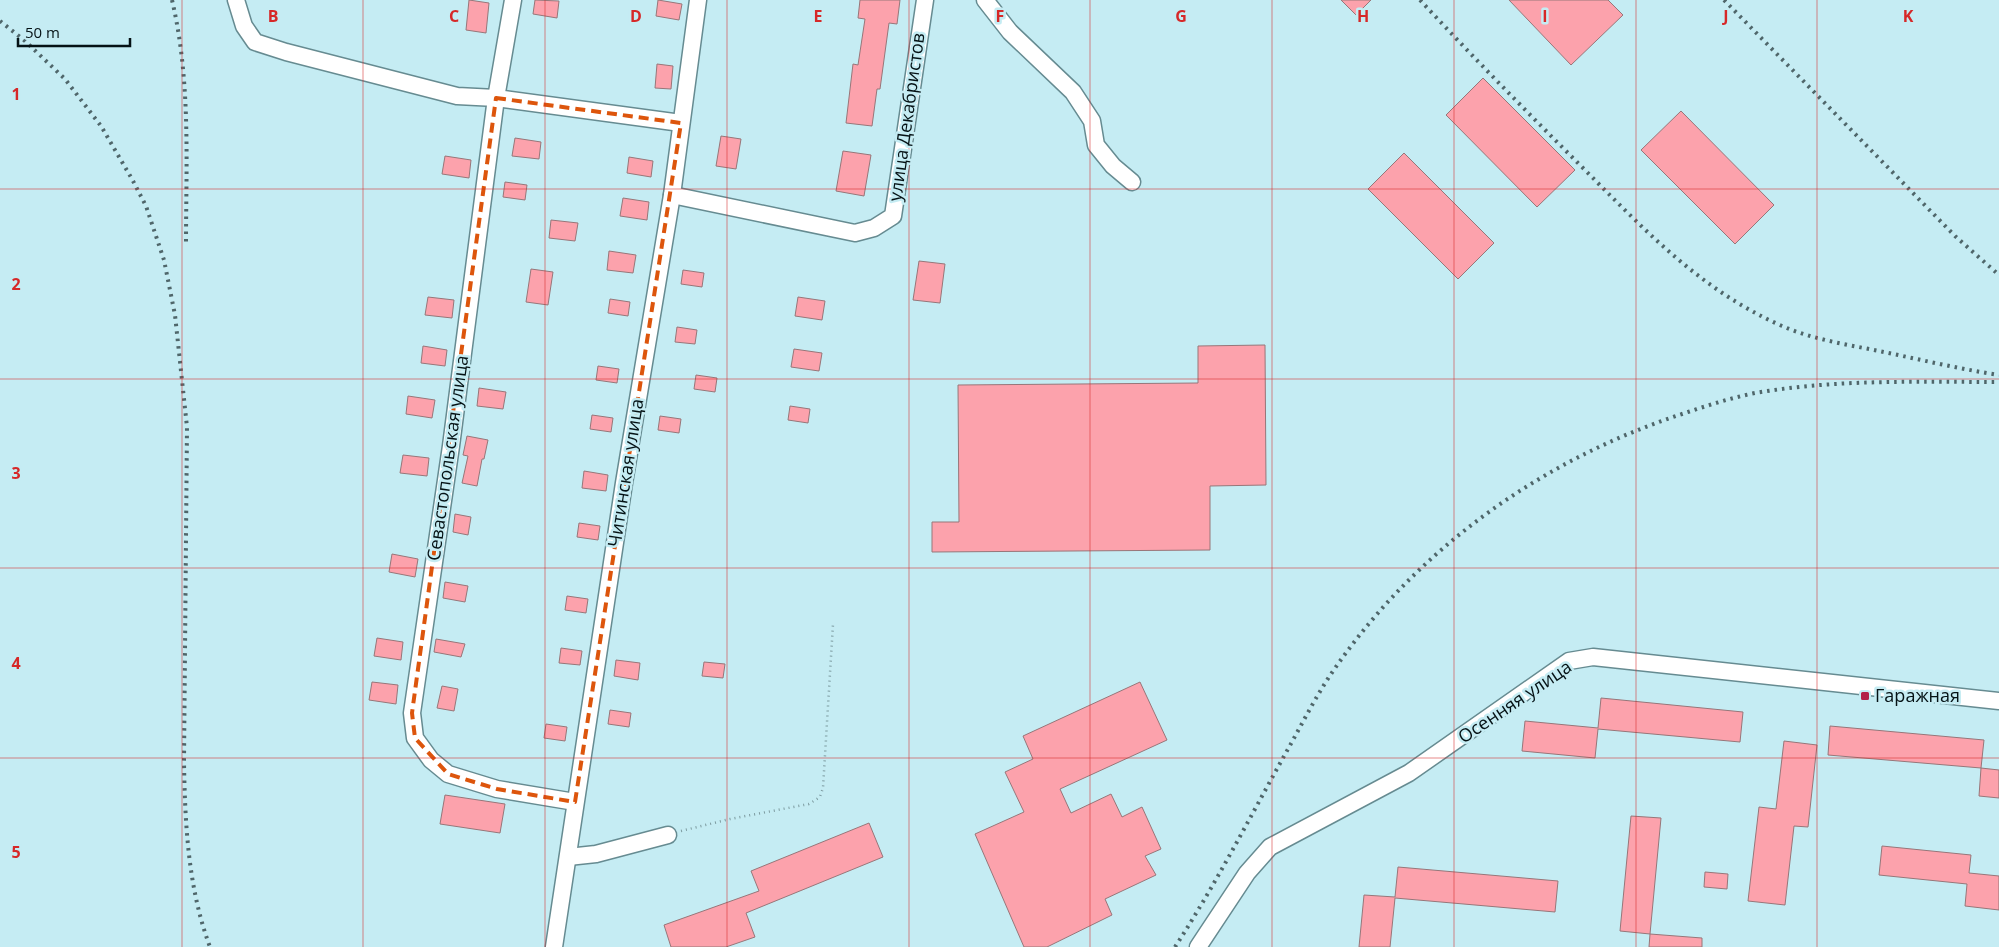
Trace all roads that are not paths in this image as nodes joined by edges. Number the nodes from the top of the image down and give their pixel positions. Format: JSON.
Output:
{"nodes":[{"id":1,"x":236,"y":0,"type":"edge"},
{"id":2,"x":513,"y":0,"type":"edge"},
{"id":3,"x":698,"y":0,"type":"edge"},
{"id":4,"x":925,"y":0,"type":"edge"},
{"id":5,"x":985,"y":0,"type":"edge"},
{"id":6,"x":496,"y":98,"type":"junction"},
{"id":7,"x":681,"y":123,"type":"junction"},
{"id":8,"x":1132,"y":182,"type":"dead end"},
{"id":9,"x":672,"y":195,"type":"junction"},
{"id":10,"x":1999,"y":701,"type":"edge"},
{"id":11,"x":575,"y":802,"type":"junction"},
{"id":12,"x":668,"y":835,"type":"road end"},
{"id":13,"x":568,"y":857,"type":"junction"},
{"id":14,"x":554,"y":947,"type":"edge"},
{"id":15,"x":1198,"y":947,"type":"edge"}],
"edges":[{"from":1,"to":6,"type":"street"},
{"from":2,"to":6,"type":"street","name":"Севастопольская улица"},
{"from":3,"to":7,"type":"street","name":"Читинская улица"},
{"from":4,"to":9,"type":"street","name":"улица Декабристов"},
{"from":5,"to":8,"type":"street"},
{"from":6,"to":7,"type":"street"},
{"from":6,"to":11,"type":"street","name":"Севастопольская улица"},
{"from":7,"to":9,"type":"street","name":"Читинская улица"},
{"from":9,"to":11,"type":"street","name":"Читинская улица"},
{"from":10,"to":15,"type":"street","name":"Осенняя улица"},
{"from":11,"to":13,"type":"street","name":"Читинская улица"},
{"from":12,"to":13,"type":"street"},
{"from":13,"to":14,"type":"street","name":"Читинская улица"}]}
